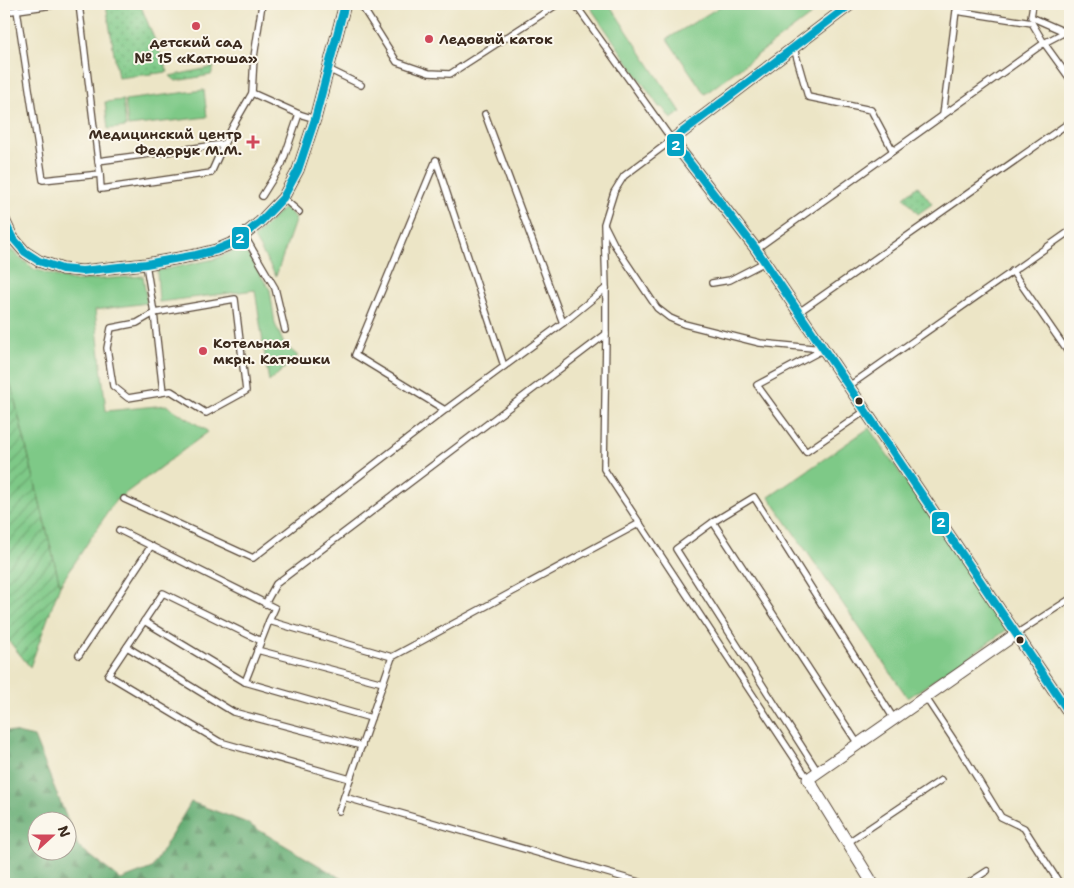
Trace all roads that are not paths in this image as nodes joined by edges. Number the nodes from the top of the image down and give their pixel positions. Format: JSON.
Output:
{"nodes":[{"id":1,"x":60,"y":4,"type":"edge"},
{"id":2,"x":79,"y":4,"type":"edge"},
{"id":3,"x":262,"y":4,"type":"edge"},
{"id":4,"x":345,"y":4,"type":"edge"},
{"id":5,"x":364,"y":4,"type":"edge"},
{"id":6,"x":558,"y":4,"type":"edge"},
{"id":7,"x":575,"y":4,"type":"edge"},
{"id":8,"x":851,"y":4,"type":"edge"},
{"id":9,"x":1033,"y":4,"type":"edge"},
{"id":10,"x":17,"y":10,"type":"junction"},
{"id":11,"x":4,"y":12,"type":"edge"},
{"id":12,"x":1065,"y":32,"type":"junction"},
{"id":13,"x":1070,"y":42,"type":"edge"},
{"id":14,"x":1044,"y":43,"type":"junction"},
{"id":15,"x":794,"y":48,"type":"junction"},
{"id":16,"x":328,"y":69,"type":"junction"},
{"id":17,"x":1070,"y":79,"type":"edge"},
{"id":18,"x":361,"y":85,"type":"dead end"},
{"id":19,"x":252,"y":93,"type":"junction"},
{"id":20,"x":299,"y":114,"type":"junction"},
{"id":21,"x":485,"y":114,"type":"dead end"},
{"id":22,"x":943,"y":115,"type":"junction"},
{"id":23,"x":315,"y":119,"type":"junction"},
{"id":24,"x":1070,"y":122,"type":"edge"},
{"id":25,"x":672,"y":140,"type":"junction"},
{"id":26,"x":224,"y":144,"type":"junction"},
{"id":27,"x":893,"y":151,"type":"junction"},
{"id":28,"x":98,"y":161,"type":"junction"},
{"id":29,"x":100,"y":174,"type":"junction"},
{"id":30,"x":262,"y":196,"type":"dead end"},
{"id":31,"x":283,"y":198,"type":"junction"},
{"id":32,"x":299,"y":212,"type":"dead end"},
{"id":33,"x":4,"y":220,"type":"edge"},
{"id":34,"x":604,"y":224,"type":"junction"},
{"id":35,"x":1070,"y":231,"type":"edge"},
{"id":36,"x":244,"y":236,"type":"junction"},
{"id":37,"x":8,"y":238,"type":"edge"},
{"id":38,"x":756,"y":249,"type":"junction"},
{"id":39,"x":765,"y":262,"type":"junction"},
{"id":40,"x":146,"y":264,"type":"junction"},
{"id":41,"x":1012,"y":271,"type":"junction"},
{"id":42,"x":712,"y":283,"type":"dead end"},
{"id":43,"x":606,"y":288,"type":"junction"},
{"id":44,"x":154,"y":312,"type":"junction"},
{"id":45,"x":799,"y":312,"type":"junction"},
{"id":46,"x":563,"y":323,"type":"junction"},
{"id":47,"x":285,"y":330,"type":"dead end"},
{"id":48,"x":606,"y":334,"type":"junction"},
{"id":49,"x":824,"y":349,"type":"junction"},
{"id":50,"x":1070,"y":355,"type":"edge"},
{"id":51,"x":504,"y":366,"type":"junction"},
{"id":52,"x":849,"y":386,"type":"junction"},
{"id":53,"x":163,"y":392,"type":"junction"},
{"id":54,"x":445,"y":410,"type":"junction"},
{"id":55,"x":866,"y":411,"type":"junction"},
{"id":56,"x":124,"y":499,"type":"dead end"},
{"id":57,"x":713,"y":522,"type":"junction"},
{"id":58,"x":640,"y":523,"type":"junction"},
{"id":59,"x":119,"y":530,"type":"dead end"},
{"id":60,"x":151,"y":546,"type":"junction"},
{"id":61,"x":1070,"y":599,"type":"edge"},
{"id":62,"x":266,"y":604,"type":"junction"},
{"id":63,"x":144,"y":621,"type":"junction"},
{"id":64,"x":269,"y":621,"type":"junction"},
{"id":65,"x":1016,"y":634,"type":"junction"},
{"id":66,"x":261,"y":641,"type":"junction"},
{"id":67,"x":127,"y":647,"type":"junction"},
{"id":68,"x":258,"y":650,"type":"junction"},
{"id":69,"x":79,"y":654,"type":"dead end"},
{"id":70,"x":392,"y":657,"type":"junction"},
{"id":71,"x":245,"y":682,"type":"junction"},
{"id":72,"x":383,"y":683,"type":"junction"},
{"id":73,"x":926,"y":698,"type":"junction"},
{"id":74,"x":1070,"y":714,"type":"edge"},
{"id":75,"x":371,"y":718,"type":"junction"},
{"id":76,"x":894,"y":719,"type":"junction"},
{"id":77,"x":858,"y":744,"type":"junction"},
{"id":78,"x":362,"y":746,"type":"junction"},
{"id":79,"x":818,"y":772,"type":"junction"},
{"id":80,"x":350,"y":779,"type":"junction"},
{"id":81,"x":808,"y":779,"type":"junction"},
{"id":82,"x":941,"y":780,"type":"dead end"},
{"id":83,"x":344,"y":797,"type":"junction"},
{"id":84,"x":340,"y":811,"type":"dead end"},
{"id":85,"x":847,"y":843,"type":"junction"},
{"id":86,"x":987,"y":871,"type":"dead end"},
{"id":87,"x":646,"y":884,"type":"edge"},
{"id":88,"x":873,"y":884,"type":"edge"},
{"id":89,"x":967,"y":884,"type":"edge"},
{"id":90,"x":1060,"y":884,"type":"edge"}],
"edges":[{"from":1,"to":10,"type":"lane"},
{"from":2,"to":28,"type":"lane"},
{"from":3,"to":19,"type":"lane"},
{"from":4,"to":16,"type":"street"},
{"from":5,"to":6,"type":"lane"},
{"from":7,"to":25,"type":"lane"},
{"from":8,"to":15,"type":"street"},
{"from":9,"to":12,"type":"lane"},
{"from":10,"to":11,"type":"lane"},
{"from":10,"to":29,"type":"lane"},
{"from":12,"to":13,"type":"lane"},
{"from":12,"to":14,"type":"lane"},
{"from":14,"to":17,"type":"lane"},
{"from":14,"to":22,"type":"lane"},
{"from":14,"to":22,"type":"lane"},
{"from":15,"to":25,"type":"street"},
{"from":15,"to":27,"type":"lane"},
{"from":16,"to":18,"type":"lane"},
{"from":16,"to":23,"type":"street"},
{"from":19,"to":20,"type":"lane"},
{"from":19,"to":26,"type":"lane"},
{"from":20,"to":23,"type":"lane"},
{"from":20,"to":30,"type":"lane"},
{"from":21,"to":46,"type":"lane"},
{"from":22,"to":27,"type":"lane"},
{"from":23,"to":31,"type":"street"},
{"from":24,"to":45,"type":"lane"},
{"from":25,"to":34,"type":"lane"},
{"from":25,"to":38,"type":"street"},
{"from":26,"to":28,"type":"lane"},
{"from":26,"to":29,"type":"lane"},
{"from":27,"to":38,"type":"lane"},
{"from":28,"to":29,"type":"lane"},
{"from":31,"to":32,"type":"lane"},
{"from":31,"to":36,"type":"street"},
{"from":33,"to":37,"type":"street"},
{"from":34,"to":43,"type":"lane"},
{"from":34,"to":49,"type":"lane"},
{"from":35,"to":41,"type":"lane"},
{"from":36,"to":40,"type":"street"},
{"from":36,"to":47,"type":"lane"},
{"from":37,"to":40,"type":"street"},
{"from":38,"to":39,"type":"street"},
{"from":39,"to":42,"type":"lane"},
{"from":39,"to":45,"type":"street"},
{"from":40,"to":44,"type":"lane"},
{"from":41,"to":50,"type":"lane"},
{"from":41,"to":52,"type":"lane"},
{"from":43,"to":46,"type":"lane"},
{"from":43,"to":48,"type":"lane"},
{"from":44,"to":53,"type":"lane"},
{"from":44,"to":53,"type":"lane"},
{"from":44,"to":53,"type":"lane"},
{"from":45,"to":49,"type":"street"},
{"from":46,"to":51,"type":"lane"},
{"from":48,"to":58,"type":"lane"},
{"from":48,"to":62,"type":"lane"},
{"from":49,"to":52,"type":"street"},
{"from":49,"to":55,"type":"lane"},
{"from":51,"to":54,"type":"lane"},
{"from":51,"to":54,"type":"lane"},
{"from":52,"to":55,"type":"street"},
{"from":54,"to":56,"type":"lane"},
{"from":55,"to":65,"type":"street"},
{"from":57,"to":76,"type":"lane"},
{"from":57,"to":77,"type":"lane"},
{"from":57,"to":79,"type":"lane"},
{"from":58,"to":70,"type":"lane"},
{"from":58,"to":81,"type":"lane"},
{"from":59,"to":60,"type":"lane"},
{"from":60,"to":62,"type":"lane"},
{"from":60,"to":69,"type":"lane"},
{"from":61,"to":65,"type":"lane"},
{"from":62,"to":64,"type":"lane"},
{"from":63,"to":66,"type":"lane"},
{"from":63,"to":67,"type":"lane"},
{"from":63,"to":71,"type":"lane"},
{"from":64,"to":66,"type":"lane"},
{"from":64,"to":70,"type":"lane"},
{"from":65,"to":73,"type":"street"},
{"from":65,"to":74,"type":"street"},
{"from":66,"to":68,"type":"lane"},
{"from":67,"to":78,"type":"lane"},
{"from":67,"to":80,"type":"lane"},
{"from":68,"to":71,"type":"lane"},
{"from":68,"to":72,"type":"lane"},
{"from":70,"to":72,"type":"lane"},
{"from":71,"to":75,"type":"lane"},
{"from":72,"to":75,"type":"lane"},
{"from":73,"to":76,"type":"street"},
{"from":73,"to":90,"type":"lane"},
{"from":75,"to":78,"type":"lane"},
{"from":76,"to":77,"type":"street"},
{"from":77,"to":79,"type":"street"},
{"from":78,"to":80,"type":"lane"},
{"from":79,"to":81,"type":"street"},
{"from":80,"to":83,"type":"lane"},
{"from":81,"to":85,"type":"street"},
{"from":82,"to":85,"type":"lane"},
{"from":83,"to":84,"type":"lane"},
{"from":83,"to":87,"type":"lane"},
{"from":85,"to":88,"type":"street"},
{"from":86,"to":89,"type":"lane"}]}
